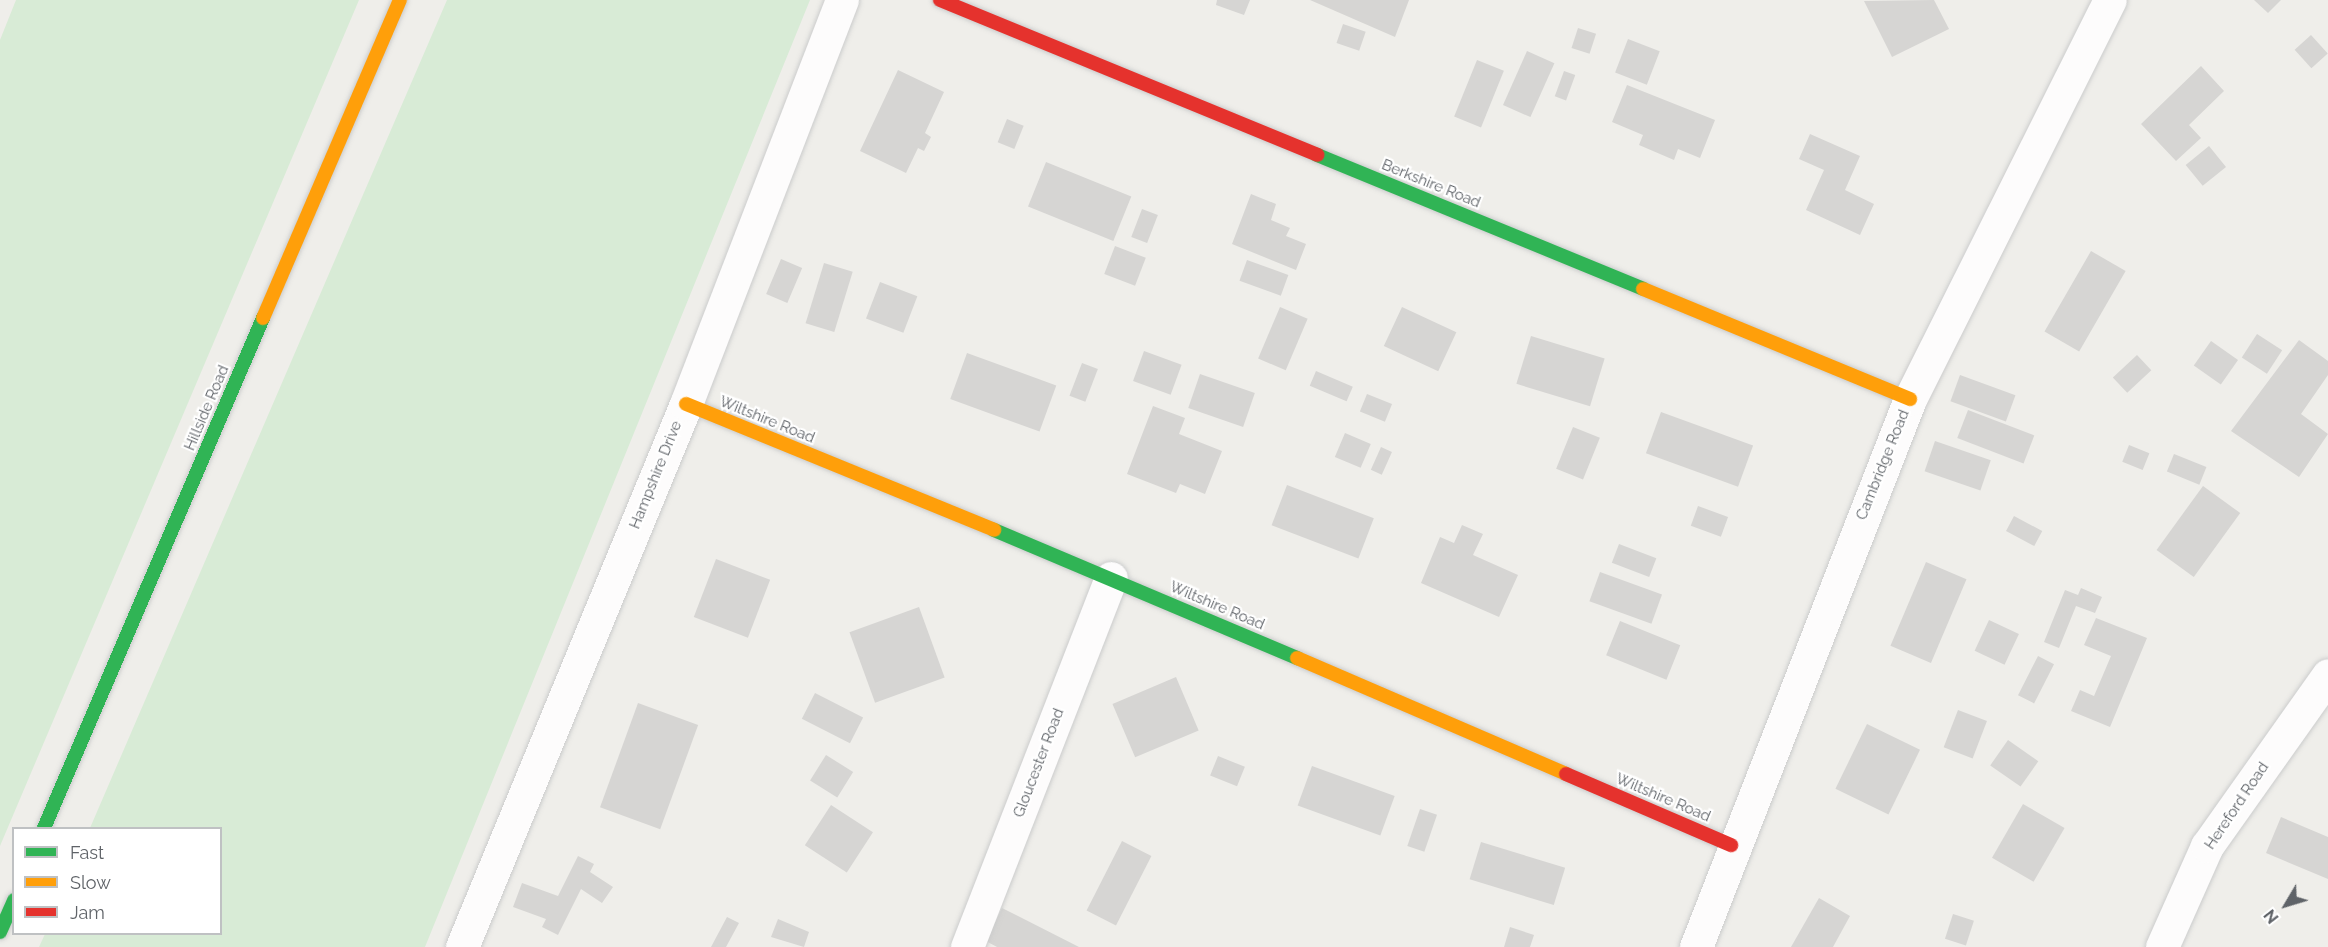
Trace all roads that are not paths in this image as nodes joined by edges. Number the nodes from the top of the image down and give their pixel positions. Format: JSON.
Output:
{"nodes":[{"id":1,"x":400,"y":0,"type":"edge"},
{"id":2,"x":842,"y":0,"type":"edge"},
{"id":3,"x":940,"y":0,"type":"edge"},
{"id":4,"x":2110,"y":0,"type":"edge"},
{"id":5,"x":1910,"y":399,"type":"junction"},
{"id":6,"x":686,"y":404,"type":"junction"},
{"id":7,"x":1111,"y":578,"type":"junction"},
{"id":8,"x":2328,"y":675,"type":"edge"},
{"id":9,"x":44,"y":827,"type":"edge"},
{"id":10,"x":1731,"y":845,"type":"junction"},
{"id":11,"x":12,"y":905,"type":"edge"},
{"id":12,"x":0,"y":932,"type":"edge"},
{"id":13,"x":462,"y":947,"type":"edge"},
{"id":14,"x":967,"y":947,"type":"edge"},
{"id":15,"x":1696,"y":947,"type":"edge"},
{"id":16,"x":2162,"y":947,"type":"edge"}],
"edges":[{"from":1,"to":9,"type":"street","name":"Hillside Road"},
{"from":2,"to":6,"type":"street","name":"Hampshire Drive"},
{"from":3,"to":5,"type":"street","name":"Berkshire Road"},
{"from":4,"to":5,"type":"street","name":"Cambridge Road"},
{"from":5,"to":10,"type":"street","name":"Cambridge Road"},
{"from":6,"to":7,"type":"street","name":"Wiltshire Road"},
{"from":6,"to":13,"type":"street","name":"Hampshire Drive"},
{"from":7,"to":10,"type":"street","name":"Wiltshire Road"},
{"from":7,"to":14,"type":"street","name":"Gloucester Road"},
{"from":8,"to":16,"type":"street","name":"Hereford Road"},
{"from":10,"to":15,"type":"street","name":"Cambridge Road"},
{"from":11,"to":12,"type":"street"}]}
